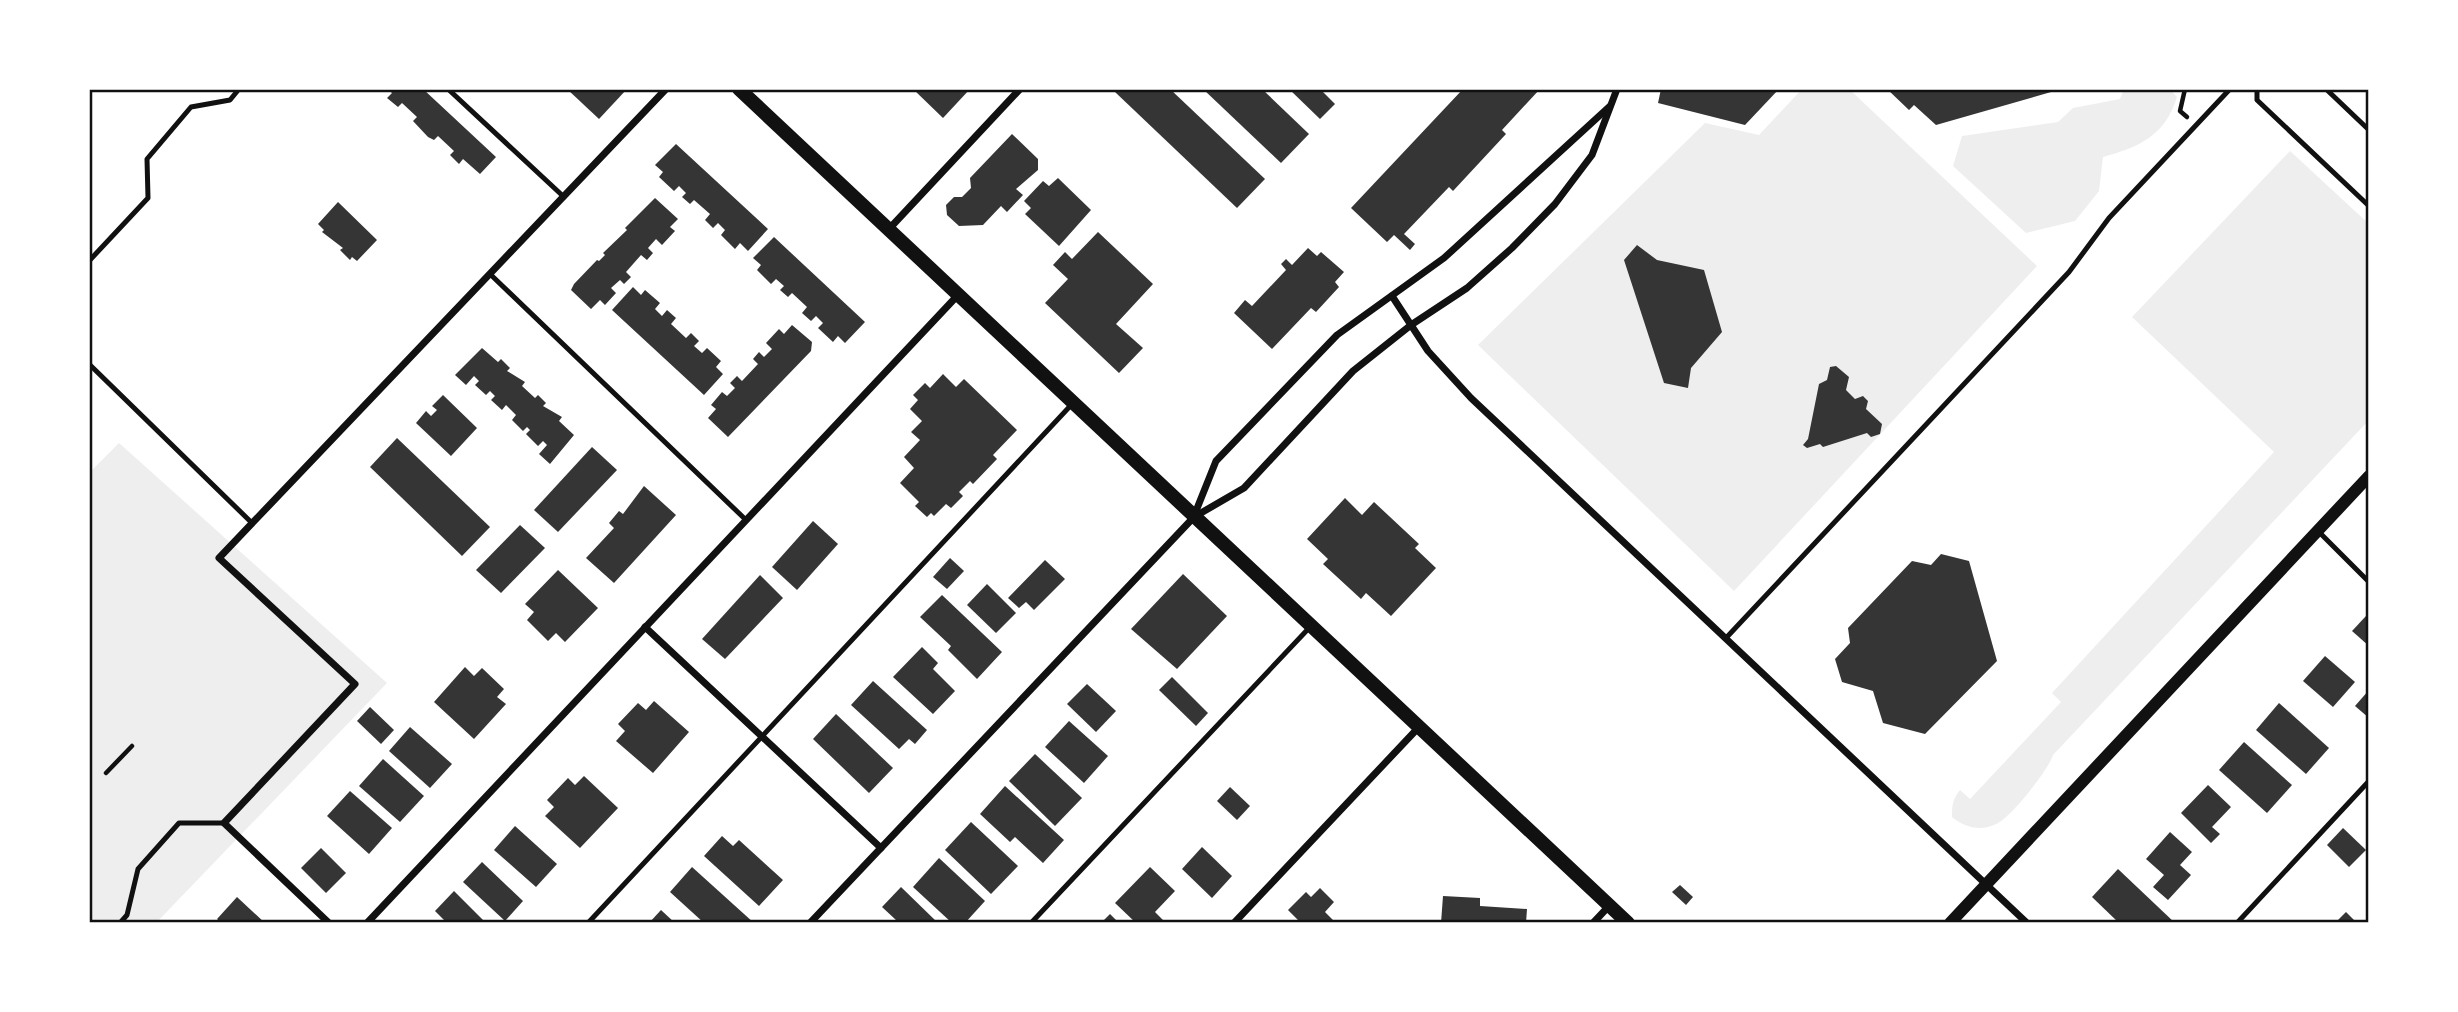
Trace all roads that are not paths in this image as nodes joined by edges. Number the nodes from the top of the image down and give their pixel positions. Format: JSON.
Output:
{"nodes":[{"id":1,"x":239,"y":89,"type":"edge"},
{"id":2,"x":448,"y":89,"type":"edge"},
{"id":3,"x":666,"y":89,"type":"edge"},
{"id":4,"x":739,"y":89,"type":"edge"},
{"id":5,"x":1020,"y":89,"type":"edge"},
{"id":6,"x":1617,"y":89,"type":"edge"},
{"id":7,"x":2230,"y":89,"type":"edge"},
{"id":8,"x":2257,"y":89,"type":"edge"},
{"id":9,"x":2326,"y":89,"type":"edge"},
{"id":10,"x":1611,"y":106,"type":"junction"},
{"id":11,"x":2369,"y":130,"type":"edge"},
{"id":12,"x":564,"y":197,"type":"junction"},
{"id":13,"x":2369,"y":206,"type":"edge"},
{"id":14,"x":889,"y":230,"type":"junction"},
{"id":15,"x":89,"y":261,"type":"edge"},
{"id":16,"x":490,"y":274,"type":"junction"},
{"id":17,"x":958,"y":295,"type":"junction"},
{"id":18,"x":1392,"y":296,"type":"junction"},
{"id":19,"x":1411,"y":324,"type":"junction"},
{"id":20,"x":89,"y":364,"type":"edge"},
{"id":21,"x":1073,"y":403,"type":"junction"},
{"id":22,"x":2369,"y":476,"type":"edge"},
{"id":23,"x":1194,"y":517,"type":"junction"},
{"id":24,"x":746,"y":520,"type":"junction"},
{"id":25,"x":252,"y":523,"type":"junction"},
{"id":26,"x":2317,"y":530,"type":"junction"},
{"id":27,"x":2369,"y":582,"type":"edge"},
{"id":28,"x":1311,"y":626,"type":"junction"},
{"id":29,"x":645,"y":627,"type":"junction"},
{"id":30,"x":1726,"y":638,"type":"junction"},
{"id":31,"x":1419,"y":727,"type":"junction"},
{"id":32,"x":762,"y":737,"type":"junction"},
{"id":33,"x":2369,"y":781,"type":"edge"},
{"id":34,"x":224,"y":823,"type":"junction"},
{"id":35,"x":881,"y":848,"type":"junction"},
{"id":36,"x":1986,"y":883,"type":"junction"},
{"id":37,"x":1609,"y":906,"type":"junction"},
{"id":38,"x":120,"y":923,"type":"edge"},
{"id":39,"x":329,"y":923,"type":"edge"},
{"id":40,"x":367,"y":923,"type":"edge"},
{"id":41,"x":589,"y":923,"type":"edge"},
{"id":42,"x":810,"y":923,"type":"edge"},
{"id":43,"x":1031,"y":923,"type":"edge"},
{"id":44,"x":1234,"y":923,"type":"edge"},
{"id":45,"x":1593,"y":923,"type":"edge"},
{"id":46,"x":1628,"y":923,"type":"edge"},
{"id":47,"x":1950,"y":923,"type":"edge"},
{"id":48,"x":2027,"y":923,"type":"edge"},
{"id":49,"x":2237,"y":923,"type":"edge"}],
"edges":[{"from":1,"to":15,"type":"lane"},
{"from":2,"to":12,"type":"lane"},
{"from":3,"to":12,"type":"street"},
{"from":4,"to":14,"type":"main road"},
{"from":5,"to":14,"type":"street"},
{"from":6,"to":10,"type":"street"},
{"from":7,"to":30,"type":"lane"},
{"from":8,"to":13,"type":"lane"},
{"from":9,"to":11,"type":"lane"},
{"from":10,"to":18,"type":"street"},
{"from":10,"to":19,"type":"street"},
{"from":12,"to":16,"type":"street"},
{"from":14,"to":17,"type":"main road"},
{"from":16,"to":24,"type":"lane"},
{"from":16,"to":25,"type":"street"},
{"from":17,"to":21,"type":"main road"},
{"from":17,"to":24,"type":"street"},
{"from":18,"to":19,"type":"street"},
{"from":18,"to":23,"type":"street"},
{"from":19,"to":23,"type":"street"},
{"from":19,"to":30,"type":"street"},
{"from":20,"to":25,"type":"lane"},
{"from":21,"to":23,"type":"main road"},
{"from":21,"to":32,"type":"lane"},
{"from":22,"to":26,"type":"street"},
{"from":23,"to":28,"type":"main road"},
{"from":23,"to":35,"type":"street"},
{"from":24,"to":29,"type":"street"},
{"from":25,"to":34,"type":"street"},
{"from":26,"to":27,"type":"lane"},
{"from":26,"to":36,"type":"street"},
{"from":28,"to":31,"type":"main road"},
{"from":28,"to":43,"type":"lane"},
{"from":29,"to":32,"type":"street"},
{"from":29,"to":40,"type":"street"},
{"from":30,"to":36,"type":"street"},
{"from":31,"to":37,"type":"main road"},
{"from":31,"to":44,"type":"street"},
{"from":32,"to":35,"type":"street"},
{"from":32,"to":41,"type":"lane"},
{"from":33,"to":49,"type":"lane"},
{"from":34,"to":38,"type":"lane"},
{"from":34,"to":39,"type":"street"},
{"from":35,"to":42,"type":"street"},
{"from":36,"to":47,"type":"street"},
{"from":36,"to":48,"type":"street"},
{"from":37,"to":45,"type":"street"},
{"from":37,"to":46,"type":"main road"}]}
